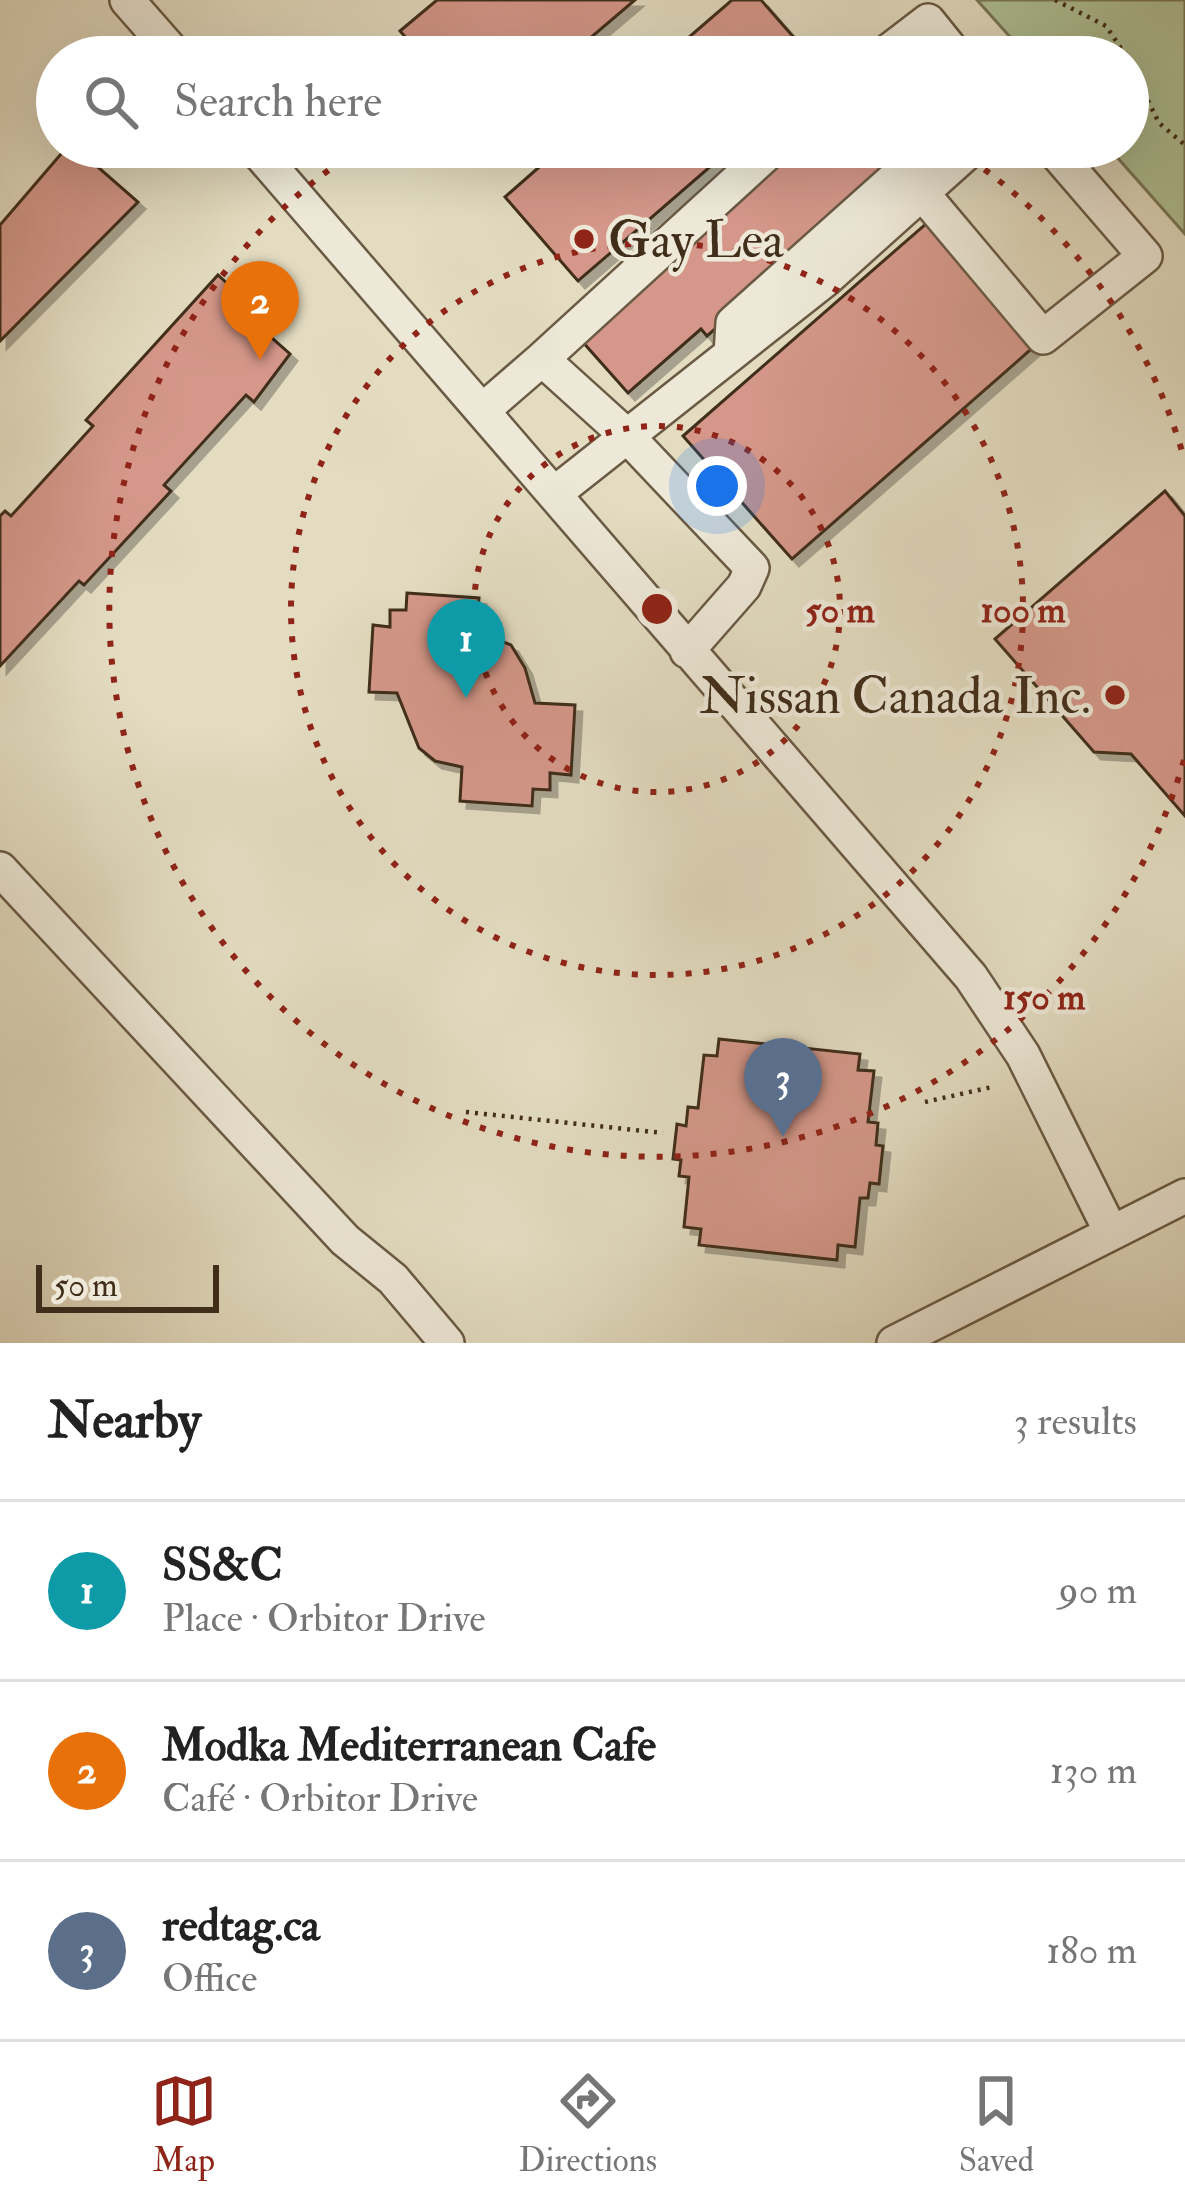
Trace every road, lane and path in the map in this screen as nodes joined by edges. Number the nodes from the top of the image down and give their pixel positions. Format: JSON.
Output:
{"nodes":[{"id":1,"x":127,"y":0,"type":"edge"},
{"id":2,"x":1055,"y":0,"type":"edge"},
{"id":3,"x":158,"y":36,"type":"edge"},
{"id":4,"x":908,"y":36,"type":"edge"},
{"id":5,"x":940,"y":36,"type":"edge"},
{"id":6,"x":1113,"y":36,"type":"edge"},
{"id":7,"x":1149,"y":101,"type":"edge"},
{"id":8,"x":1185,"y":145,"type":"edge"},
{"id":9,"x":272,"y":168,"type":"edge"},
{"id":10,"x":751,"y":168,"type":"edge"},
{"id":11,"x":906,"y":168,"type":"edge"},
{"id":12,"x":950,"y":168,"type":"edge"},
{"id":13,"x":1070,"y":168,"type":"edge"},
{"id":14,"x":922,"y":193,"type":"junction"},
{"id":15,"x":731,"y":353,"type":"junction"},
{"id":16,"x":542,"y":358,"type":"junction"},
{"id":17,"x":482,"y":411,"type":"junction"},
{"id":18,"x":627,"y":436,"type":"junction"},
{"id":19,"x":554,"y":494,"type":"junction"},
{"id":20,"x":687,"y":651,"type":"junction"},
{"id":21,"x":0,"y":869,"type":"edge"},
{"id":22,"x":992,"y":1087,"type":"dead end"},
{"id":23,"x":925,"y":1102,"type":"dead end"},
{"id":24,"x":466,"y":1112,"type":"dead end"},
{"id":25,"x":663,"y":1133,"type":"dead end"},
{"id":26,"x":1185,"y":1196,"type":"edge"},
{"id":27,"x":1111,"y":1232,"type":"junction"},
{"id":28,"x":446,"y":1343,"type":"edge"},
{"id":29,"x":894,"y":1343,"type":"edge"}],
"edges":[{"from":1,"to":3,"type":"street"},
{"from":2,"to":6,"type":"path"},
{"from":4,"to":5,"type":"street"},
{"from":7,"to":8,"type":"path"},
{"from":9,"to":17,"type":"street"},
{"from":10,"to":16,"type":"street"},
{"from":11,"to":15,"type":"street"},
{"from":12,"to":14,"type":"street"},
{"from":13,"to":14,"type":"street"},
{"from":14,"to":15,"type":"street"},
{"from":15,"to":18,"type":"street"},
{"from":16,"to":17,"type":"street"},
{"from":16,"to":18,"type":"street"},
{"from":17,"to":19,"type":"street"},
{"from":18,"to":19,"type":"street"},
{"from":18,"to":20,"type":"street"},
{"from":19,"to":20,"type":"street"},
{"from":20,"to":27,"type":"street"},
{"from":21,"to":28,"type":"street"},
{"from":22,"to":23,"type":"path"},
{"from":24,"to":25,"type":"path"},
{"from":26,"to":27,"type":"street"},
{"from":27,"to":29,"type":"street"}]}
